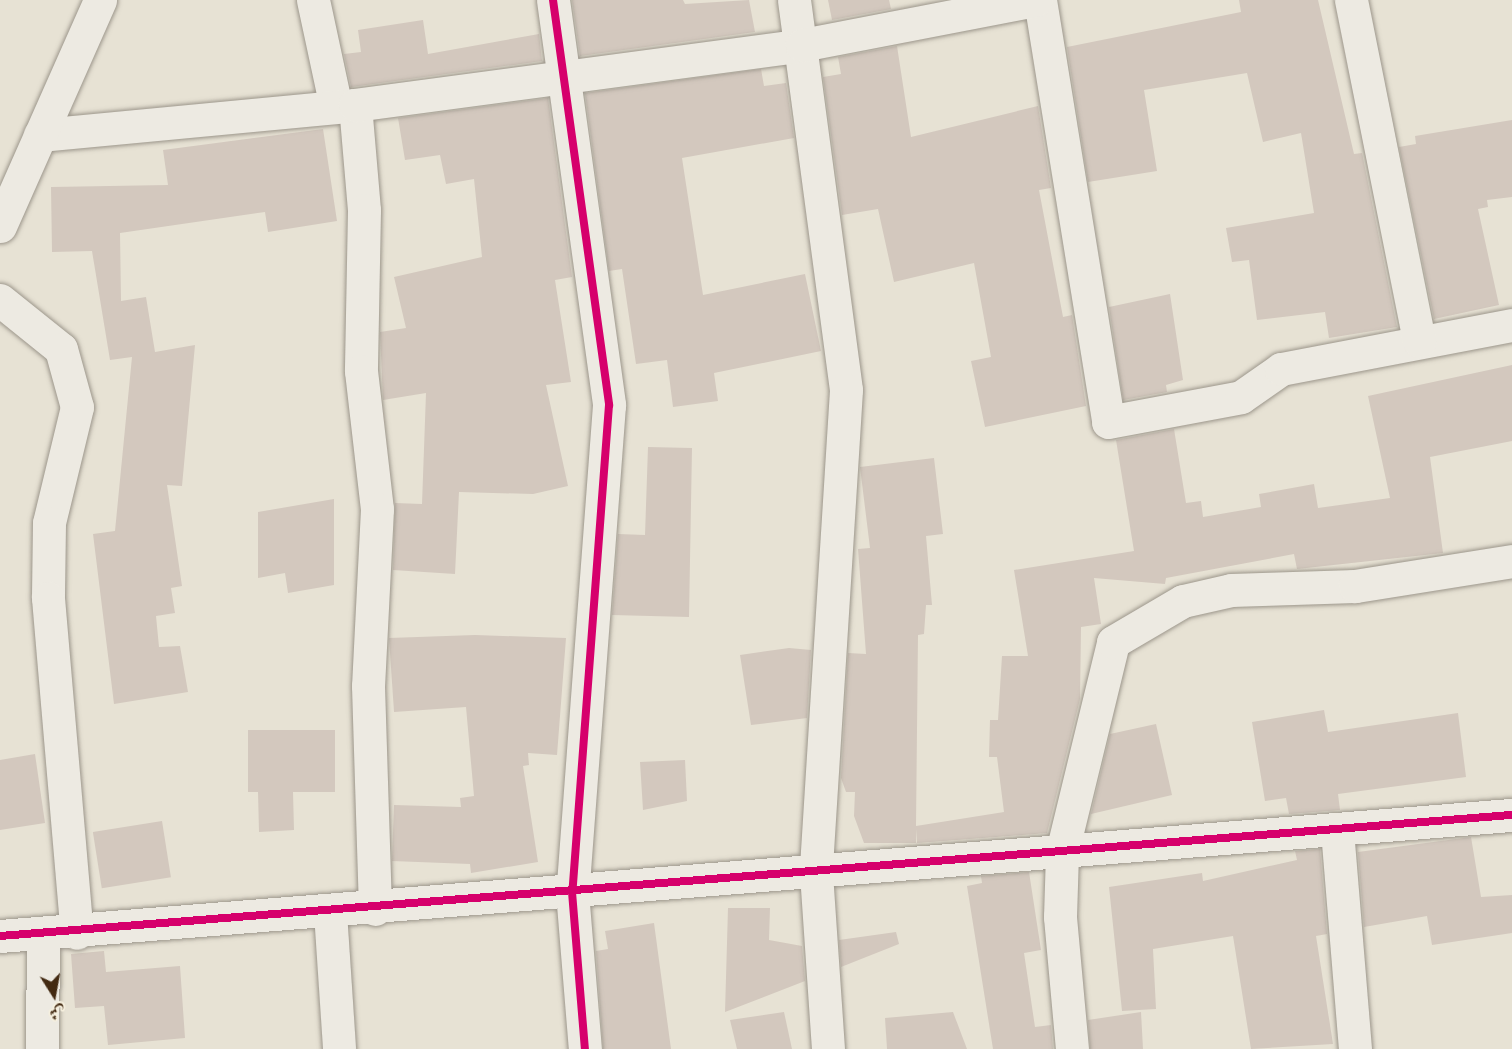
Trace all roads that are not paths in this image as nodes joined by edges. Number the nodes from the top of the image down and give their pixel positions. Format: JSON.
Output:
{"nodes":[{"id":1,"x":100,"y":0,"type":"edge"},
{"id":2,"x":313,"y":0,"type":"edge"},
{"id":3,"x":553,"y":0,"type":"edge"},
{"id":4,"x":795,"y":0,"type":"edge"},
{"id":5,"x":1038,"y":0,"type":"edge"},
{"id":6,"x":1351,"y":0,"type":"edge"},
{"id":7,"x":802,"y":45,"type":"junction"},
{"id":8,"x":564,"y":77,"type":"junction"},
{"id":9,"x":345,"y":106,"type":"junction"},
{"id":10,"x":40,"y":135,"type":"junction"},
{"id":11,"x":0,"y":226,"type":"edge"},
{"id":12,"x":0,"y":300,"type":"edge"},
{"id":13,"x":1512,"y":325,"type":"edge"},
{"id":14,"x":1419,"y":341,"type":"junction"},
{"id":15,"x":1512,"y":561,"type":"edge"},
{"id":16,"x":1512,"y":815,"type":"edge"},
{"id":17,"x":1337,"y":830,"type":"junction"},
{"id":18,"x":1062,"y":852,"type":"junction"},
{"id":19,"x":816,"y":873,"type":"junction"},
{"id":20,"x":572,"y":892,"type":"junction"},
{"id":21,"x":375,"y":909,"type":"junction"},
{"id":22,"x":330,"y":912,"type":"junction"},
{"id":23,"x":77,"y":933,"type":"junction"},
{"id":24,"x":43,"y":935,"type":"junction"},
{"id":25,"x":0,"y":936,"type":"edge"},
{"id":26,"x":42,"y":1049,"type":"edge"},
{"id":27,"x":339,"y":1049,"type":"edge"},
{"id":28,"x":585,"y":1049,"type":"edge"},
{"id":29,"x":828,"y":1049,"type":"edge"},
{"id":30,"x":1072,"y":1049,"type":"edge"},
{"id":31,"x":1355,"y":1049,"type":"edge"}],
"edges":[{"from":1,"to":10,"type":"street"},
{"from":2,"to":9,"type":"street"},
{"from":3,"to":8,"type":"street"},
{"from":4,"to":7,"type":"street"},
{"from":5,"to":7,"type":"street"},
{"from":5,"to":14,"type":"street"},
{"from":6,"to":14,"type":"street"},
{"from":7,"to":8,"type":"street"},
{"from":7,"to":19,"type":"street"},
{"from":8,"to":9,"type":"street"},
{"from":8,"to":20,"type":"street"},
{"from":9,"to":10,"type":"street"},
{"from":9,"to":21,"type":"street"},
{"from":10,"to":11,"type":"street"},
{"from":12,"to":23,"type":"street"},
{"from":13,"to":14,"type":"street"},
{"from":15,"to":18,"type":"street"},
{"from":16,"to":17,"type":"street"},
{"from":17,"to":18,"type":"street"},
{"from":17,"to":31,"type":"street"},
{"from":18,"to":19,"type":"street"},
{"from":18,"to":30,"type":"street"},
{"from":19,"to":20,"type":"street"},
{"from":19,"to":29,"type":"street"},
{"from":20,"to":21,"type":"street"},
{"from":20,"to":28,"type":"street"},
{"from":21,"to":22,"type":"street"},
{"from":22,"to":23,"type":"street"},
{"from":22,"to":27,"type":"street"},
{"from":23,"to":24,"type":"street"},
{"from":24,"to":25,"type":"street"},
{"from":24,"to":26,"type":"street"}]}
